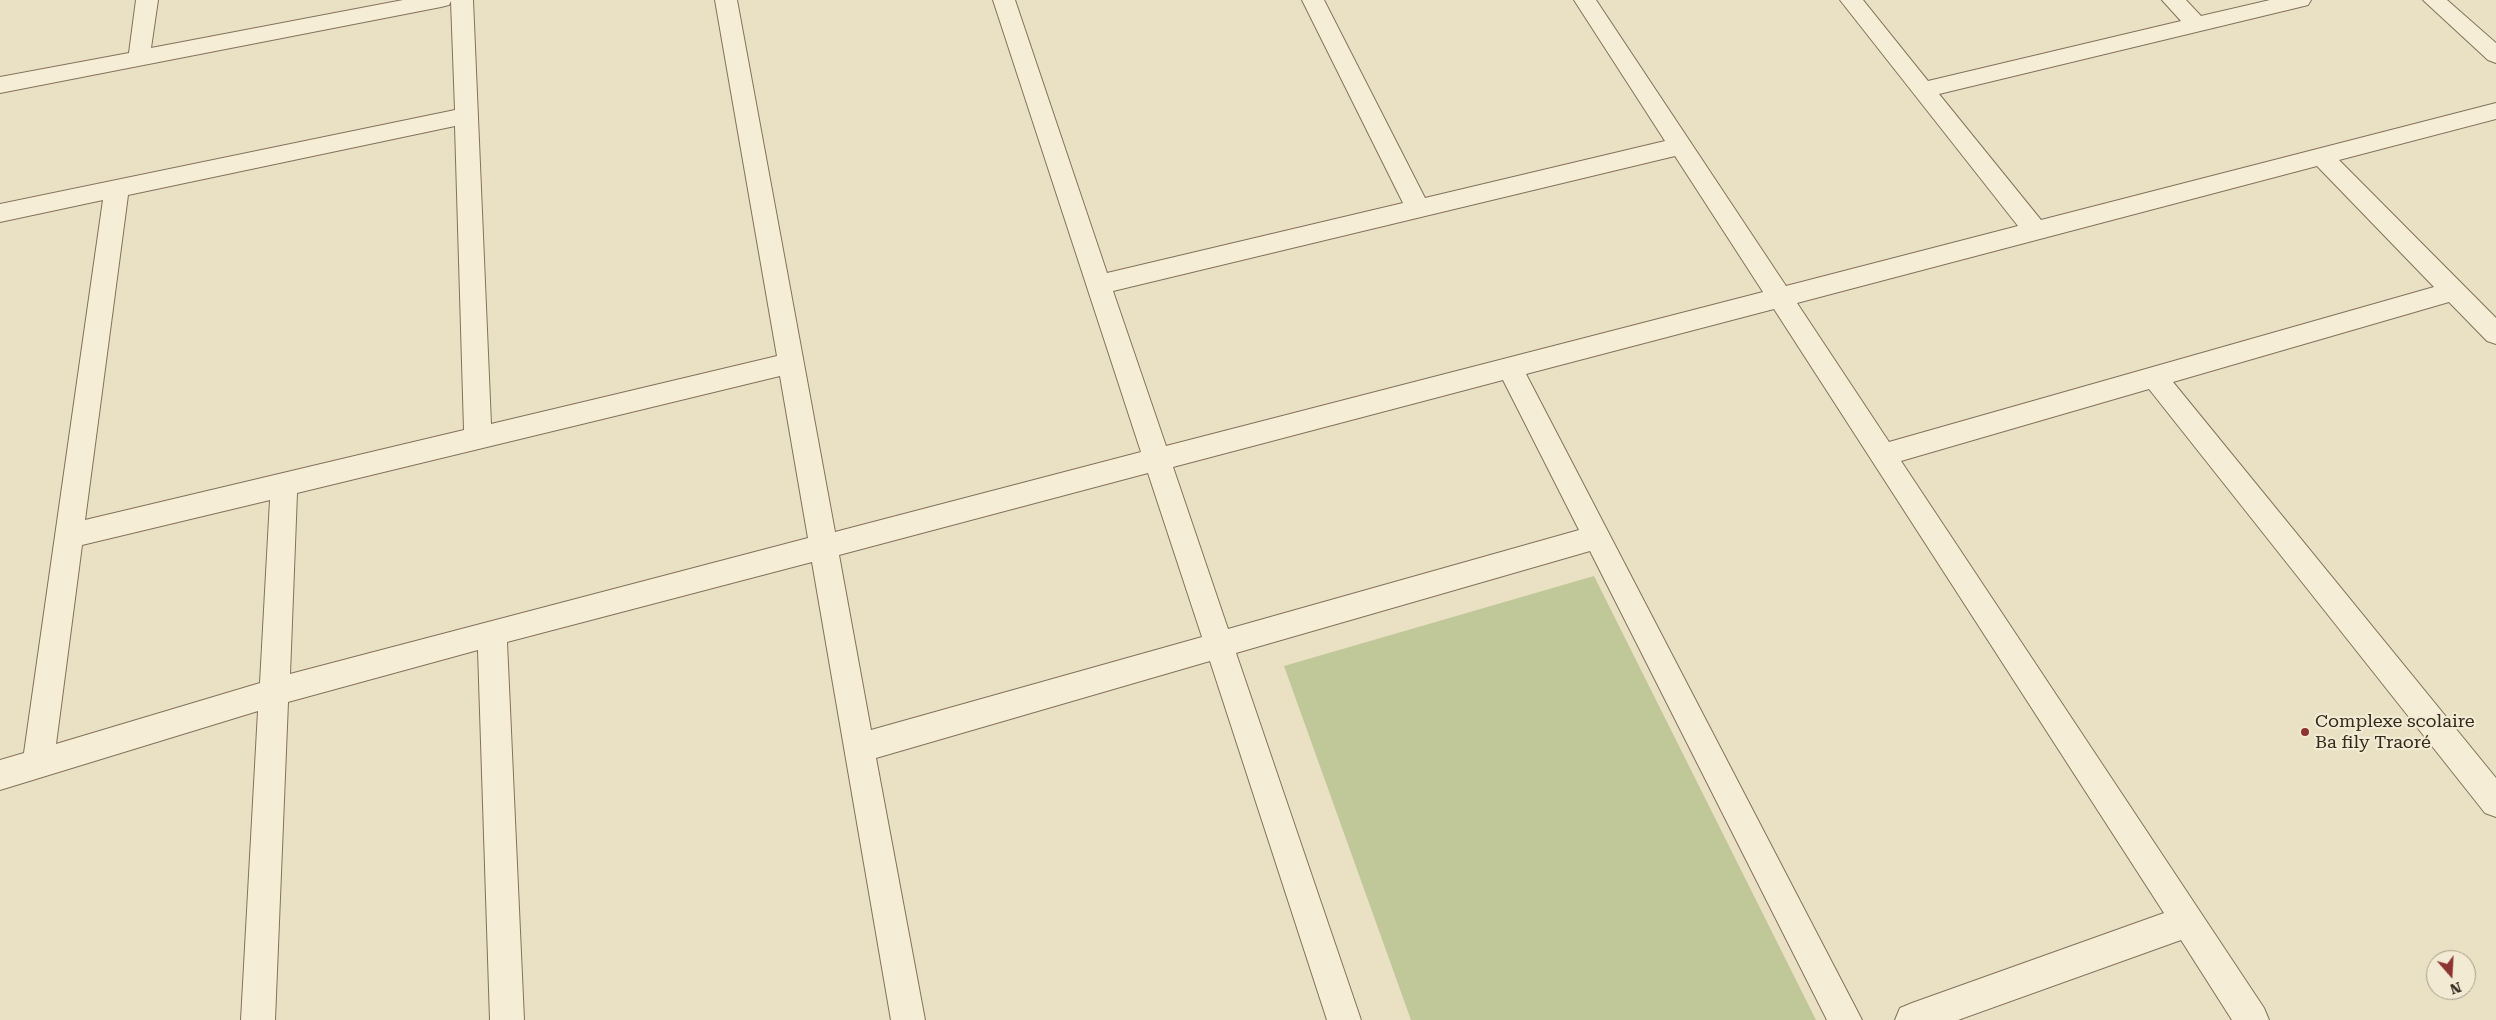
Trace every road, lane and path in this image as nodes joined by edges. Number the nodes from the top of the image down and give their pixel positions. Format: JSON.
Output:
{"nodes":[{"id":1,"x":147,"y":0,"type":"edge"},
{"id":2,"x":441,"y":0,"type":"edge"},
{"id":3,"x":462,"y":0,"type":"edge"},
{"id":4,"x":726,"y":0,"type":"edge"},
{"id":5,"x":1004,"y":0,"type":"edge"},
{"id":6,"x":1313,"y":0,"type":"edge"},
{"id":7,"x":1585,"y":0,"type":"edge"},
{"id":8,"x":1851,"y":0,"type":"edge"},
{"id":9,"x":2173,"y":0,"type":"edge"},
{"id":10,"x":2300,"y":0,"type":"edge"},
{"id":11,"x":2434,"y":0,"type":"edge"},
{"id":12,"x":2197,"y":25,"type":"junction"},
{"id":13,"x":2496,"y":55,"type":"edge"},
{"id":14,"x":139,"y":58,"type":"junction"},
{"id":15,"x":0,"y":85,"type":"edge"},
{"id":16,"x":1923,"y":90,"type":"junction"},
{"id":17,"x":2496,"y":111,"type":"edge"},
{"id":18,"x":466,"y":116,"type":"junction"},
{"id":19,"x":1681,"y":146,"type":"junction"},
{"id":20,"x":2322,"y":157,"type":"junction"},
{"id":21,"x":117,"y":188,"type":"junction"},
{"id":22,"x":1418,"y":209,"type":"junction"},
{"id":23,"x":0,"y":213,"type":"edge"},
{"id":24,"x":2036,"y":231,"type":"junction"},
{"id":25,"x":1099,"y":285,"type":"junction"},
{"id":26,"x":2454,"y":291,"type":"junction"},
{"id":27,"x":1780,"y":298,"type":"junction"},
{"id":28,"x":2496,"y":334,"type":"edge"},
{"id":29,"x":791,"y":363,"type":"junction"},
{"id":30,"x":1510,"y":368,"type":"junction"},
{"id":31,"x":2154,"y":378,"type":"junction"},
{"id":32,"x":478,"y":438,"type":"junction"},
{"id":33,"x":1883,"y":455,"type":"junction"},
{"id":34,"x":1157,"y":460,"type":"junction"},
{"id":35,"x":284,"y":485,"type":"junction"},
{"id":36,"x":69,"y":536,"type":"junction"},
{"id":37,"x":1597,"y":537,"type":"junction"},
{"id":38,"x":824,"y":547,"type":"junction"},
{"id":39,"x":492,"y":633,"type":"junction"},
{"id":40,"x":1219,"y":646,"type":"junction"},
{"id":41,"x":274,"y":692,"type":"junction"},
{"id":42,"x":860,"y":748,"type":"junction"},
{"id":43,"x":38,"y":763,"type":"junction"},
{"id":44,"x":0,"y":774,"type":"edge"},
{"id":45,"x":2496,"y":802,"type":"edge"},
{"id":46,"x":2187,"y":921,"type":"junction"},
{"id":47,"x":258,"y":1020,"type":"edge"},
{"id":48,"x":507,"y":1020,"type":"edge"},
{"id":49,"x":908,"y":1020,"type":"edge"},
{"id":50,"x":1344,"y":1020,"type":"edge"},
{"id":51,"x":1845,"y":1020,"type":"edge"},
{"id":52,"x":1912,"y":1020,"type":"edge"},
{"id":53,"x":2252,"y":1020,"type":"edge"}],
"edges":[{"from":1,"to":14,"type":"street"},
{"from":2,"to":14,"type":"street"},
{"from":3,"to":18,"type":"street"},
{"from":4,"to":29,"type":"street"},
{"from":5,"to":25,"type":"street"},
{"from":6,"to":22,"type":"street"},
{"from":7,"to":19,"type":"street"},
{"from":8,"to":16,"type":"street"},
{"from":9,"to":12,"type":"street"},
{"from":10,"to":12,"type":"street"},
{"from":11,"to":13,"type":"street"},
{"from":12,"to":16,"type":"street"},
{"from":14,"to":15,"type":"street"},
{"from":16,"to":24,"type":"street"},
{"from":17,"to":20,"type":"street"},
{"from":18,"to":21,"type":"street"},
{"from":18,"to":32,"type":"street"},
{"from":19,"to":22,"type":"street"},
{"from":19,"to":27,"type":"street"},
{"from":20,"to":24,"type":"street"},
{"from":20,"to":26,"type":"street"},
{"from":21,"to":23,"type":"street"},
{"from":21,"to":36,"type":"street"},
{"from":22,"to":25,"type":"street"},
{"from":24,"to":27,"type":"street"},
{"from":25,"to":34,"type":"street"},
{"from":26,"to":28,"type":"street"},
{"from":26,"to":31,"type":"street"},
{"from":27,"to":30,"type":"street"},
{"from":27,"to":33,"type":"street"},
{"from":29,"to":32,"type":"street"},
{"from":29,"to":38,"type":"street"},
{"from":30,"to":34,"type":"street"},
{"from":30,"to":37,"type":"street"},
{"from":31,"to":33,"type":"street"},
{"from":31,"to":45,"type":"street"},
{"from":32,"to":35,"type":"street"},
{"from":33,"to":46,"type":"street"},
{"from":34,"to":38,"type":"street"},
{"from":34,"to":40,"type":"street"},
{"from":35,"to":36,"type":"street"},
{"from":35,"to":41,"type":"street"},
{"from":36,"to":43,"type":"street"},
{"from":37,"to":40,"type":"street"},
{"from":37,"to":51,"type":"street"},
{"from":38,"to":39,"type":"street"},
{"from":38,"to":42,"type":"street"},
{"from":39,"to":41,"type":"street"},
{"from":39,"to":48,"type":"street"},
{"from":40,"to":42,"type":"street"},
{"from":40,"to":50,"type":"street"},
{"from":41,"to":43,"type":"street"},
{"from":41,"to":47,"type":"street"},
{"from":42,"to":49,"type":"street"},
{"from":43,"to":44,"type":"street"},
{"from":46,"to":52,"type":"street"},
{"from":46,"to":53,"type":"street"}]}
